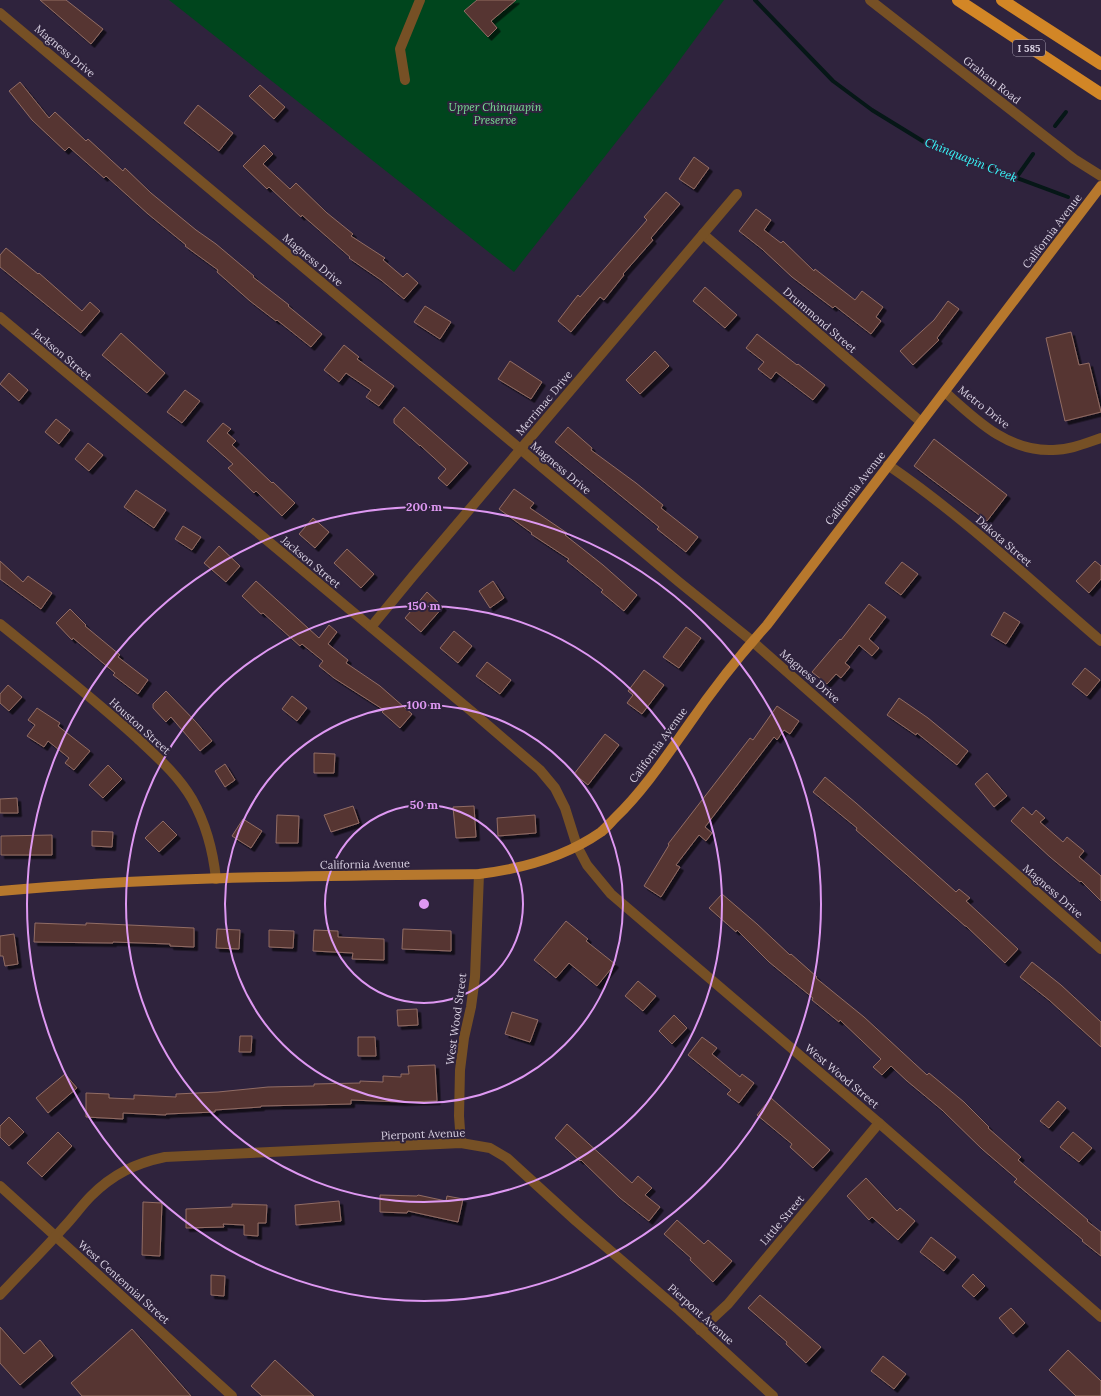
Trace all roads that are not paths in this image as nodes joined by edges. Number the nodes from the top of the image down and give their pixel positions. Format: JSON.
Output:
{"nodes":[{"id":1,"x":420,"y":0,"type":"edge"},
{"id":2,"x":870,"y":0,"type":"edge"},
{"id":3,"x":958,"y":0,"type":"edge"},
{"id":4,"x":1002,"y":0,"type":"edge"},
{"id":5,"x":0,"y":13,"type":"edge"},
{"id":6,"x":1101,"y":64,"type":"edge"},
{"id":7,"x":405,"y":80,"type":"dead end"},
{"id":8,"x":1101,"y":94,"type":"edge"},
{"id":9,"x":1101,"y":176,"type":"edge"},
{"id":10,"x":1101,"y":186,"type":"edge"},
{"id":11,"x":737,"y":194,"type":"dead end"},
{"id":12,"x":703,"y":234,"type":"junction"},
{"id":13,"x":0,"y":317,"type":"edge"},
{"id":14,"x":944,"y":392,"type":"junction"},
{"id":15,"x":921,"y":422,"type":"junction"},
{"id":16,"x":1101,"y":438,"type":"edge"},
{"id":17,"x":520,"y":449,"type":"junction"},
{"id":18,"x":888,"y":465,"type":"junction"},
{"id":19,"x":0,"y":624,"type":"edge"},
{"id":20,"x":371,"y":627,"type":"junction"},
{"id":21,"x":752,"y":641,"type":"junction"},
{"id":22,"x":1101,"y":641,"type":"edge"},
{"id":23,"x":577,"y":846,"type":"junction"},
{"id":24,"x":479,"y":874,"type":"junction"},
{"id":25,"x":216,"y":879,"type":"junction"},
{"id":26,"x":0,"y":891,"type":"edge"},
{"id":27,"x":1101,"y":949,"type":"edge"},
{"id":28,"x":879,"y":1123,"type":"junction"},
{"id":29,"x":461,"y":1143,"type":"junction"},
{"id":30,"x":0,"y":1186,"type":"edge"},
{"id":31,"x":56,"y":1236,"type":"junction"},
{"id":32,"x":0,"y":1294,"type":"edge"},
{"id":33,"x":1101,"y":1317,"type":"edge"},
{"id":34,"x":700,"y":1330,"type":"junction"},
{"id":35,"x":232,"y":1396,"type":"edge"},
{"id":36,"x":773,"y":1396,"type":"edge"}],
"edges":[{"from":1,"to":7,"type":"street"},
{"from":2,"to":9,"type":"street","name":"Graham Road"},
{"from":3,"to":8,"type":"highway","number":"I 585"},
{"from":4,"to":6,"type":"highway","number":"I 585"},
{"from":5,"to":17,"type":"street","name":"Magness Drive"},
{"from":10,"to":14,"type":"main road","name":"California Avenue"},
{"from":11,"to":12,"type":"street","name":"Merrimac Drive"},
{"from":12,"to":15,"type":"street","name":"Drummond Street"},
{"from":12,"to":17,"type":"street","name":"Merrimac Drive"},
{"from":13,"to":20,"type":"street","name":"Jackson Street"},
{"from":14,"to":15,"type":"main road","name":"California Avenue"},
{"from":14,"to":16,"type":"street","name":"Metro Drive"},
{"from":15,"to":18,"type":"main road","name":"California Avenue"},
{"from":17,"to":20,"type":"street","name":"Merrimac Drive"},
{"from":17,"to":21,"type":"street","name":"Magness Drive"},
{"from":18,"to":21,"type":"main road","name":"California Avenue"},
{"from":18,"to":22,"type":"street","name":"Dakota Street"},
{"from":19,"to":25,"type":"street","name":"Houston Street"},
{"from":20,"to":23,"type":"street","name":"Jackson Street"},
{"from":21,"to":23,"type":"main road","name":"California Avenue"},
{"from":21,"to":27,"type":"street","name":"Magness Drive"},
{"from":23,"to":24,"type":"main road","name":"California Avenue"},
{"from":23,"to":28,"type":"street","name":"West Wood Street"},
{"from":24,"to":25,"type":"main road","name":"California Avenue"},
{"from":24,"to":29,"type":"street","name":"West Wood Street"},
{"from":25,"to":26,"type":"main road","name":"California Avenue"},
{"from":28,"to":33,"type":"street","name":"West Wood Street"},
{"from":28,"to":34,"type":"street","name":"Little Street"},
{"from":29,"to":31,"type":"street","name":"Pierpont Avenue"},
{"from":29,"to":34,"type":"street","name":"Pierpont Avenue"},
{"from":30,"to":31,"type":"street","name":"West Centennial Street"},
{"from":31,"to":32,"type":"street","name":"Pierpont Avenue"},
{"from":31,"to":35,"type":"street","name":"West Centennial Street"},
{"from":34,"to":36,"type":"street","name":"Pierpont Avenue"}]}
